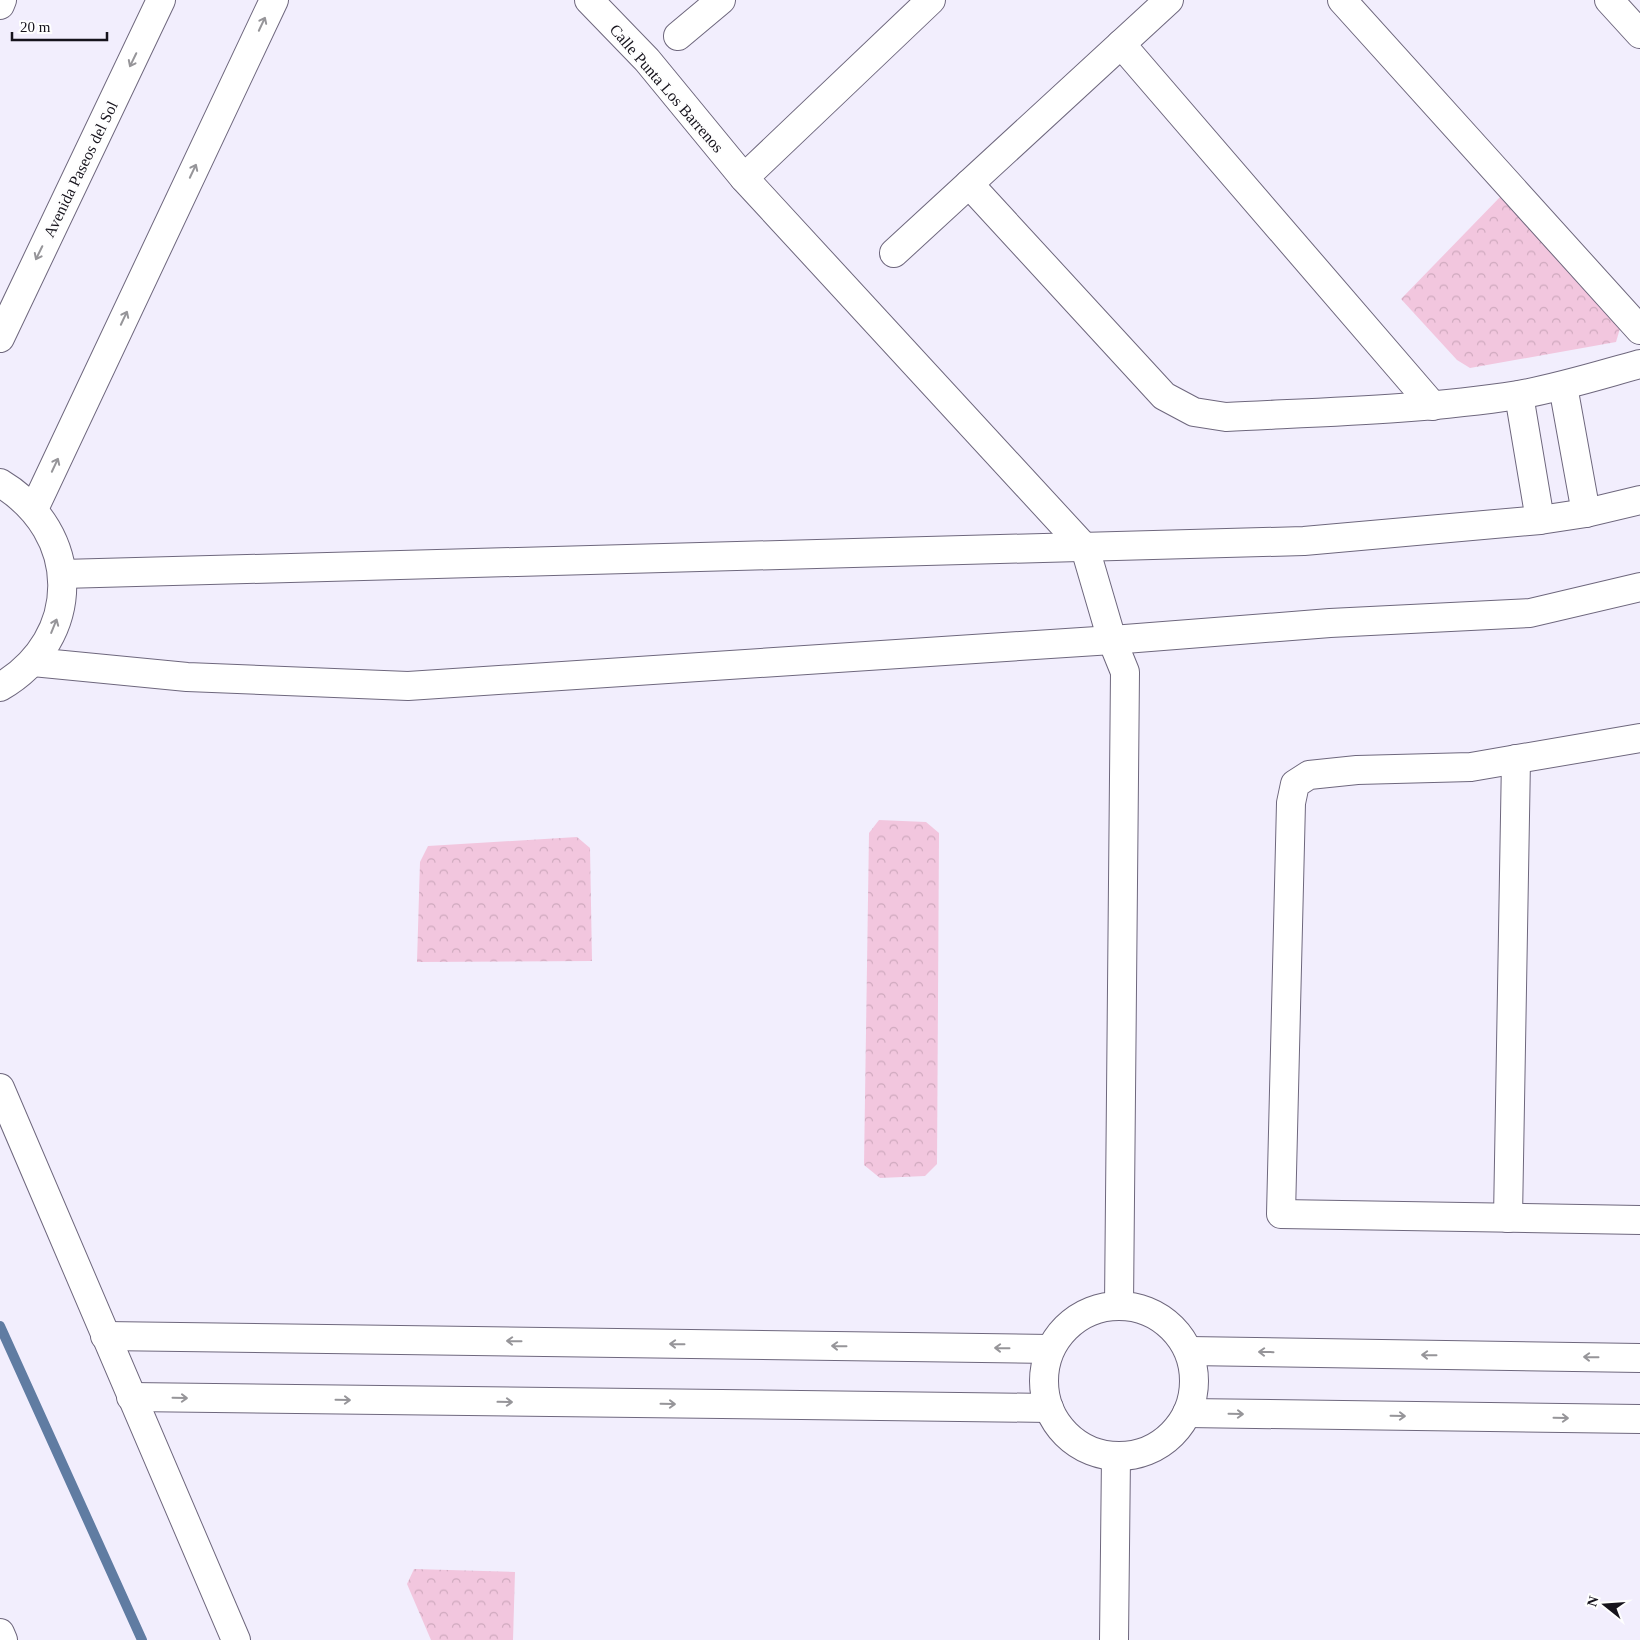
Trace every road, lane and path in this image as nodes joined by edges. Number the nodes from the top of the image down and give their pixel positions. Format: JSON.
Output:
{"nodes":[{"id":1,"x":2,"y":0,"type":"edge"},
{"id":2,"x":161,"y":0,"type":"edge"},
{"id":3,"x":274,"y":0,"type":"edge"},
{"id":4,"x":589,"y":0,"type":"edge"},
{"id":5,"x":721,"y":0,"type":"edge"},
{"id":6,"x":932,"y":0,"type":"edge"},
{"id":7,"x":1169,"y":0,"type":"edge"},
{"id":8,"x":1342,"y":0,"type":"edge"},
{"id":9,"x":1609,"y":0,"type":"edge"},
{"id":10,"x":0,"y":5,"type":"edge"},
{"id":11,"x":1640,"y":34,"type":"edge"},
{"id":12,"x":678,"y":36,"type":"dead end"},
{"id":13,"x":1121,"y":44,"type":"junction"},
{"id":14,"x":744,"y":178,"type":"junction"},
{"id":15,"x":969,"y":184,"type":"junction"},
{"id":16,"x":894,"y":253,"type":"dead end"},
{"id":17,"x":1640,"y":330,"type":"edge"},
{"id":18,"x":0,"y":338,"type":"edge"},
{"id":19,"x":1640,"y":364,"type":"edge"},
{"id":20,"x":1563,"y":386,"type":"junction"},
{"id":21,"x":1519,"y":395,"type":"junction"},
{"id":22,"x":1433,"y":406,"type":"junction"},
{"id":23,"x":0,"y":483,"type":"edge"},
{"id":24,"x":1640,"y":500,"type":"edge"},
{"id":25,"x":34,"y":509,"type":"junction"},
{"id":26,"x":1586,"y":513,"type":"junction"},
{"id":27,"x":1540,"y":520,"type":"junction"},
{"id":28,"x":1085,"y":548,"type":"junction"},
{"id":29,"x":62,"y":574,"type":"junction"},
{"id":30,"x":1640,"y":587,"type":"edge"},
{"id":31,"x":1112,"y":640,"type":"junction"},
{"id":32,"x":33,"y":662,"type":"junction"},
{"id":33,"x":0,"y":687,"type":"edge"},
{"id":34,"x":1640,"y":738,"type":"edge"},
{"id":35,"x":1516,"y":759,"type":"junction"},
{"id":36,"x":0,"y":1088,"type":"edge"},
{"id":37,"x":1508,"y":1218,"type":"junction"},
{"id":38,"x":1640,"y":1220,"type":"edge"},
{"id":39,"x":1119,"y":1305,"type":"junction"},
{"id":40,"x":106,"y":1336,"type":"junction"},
{"id":41,"x":1050,"y":1349,"type":"junction"},
{"id":42,"x":1189,"y":1351,"type":"junction"},
{"id":43,"x":1640,"y":1358,"type":"edge"},
{"id":44,"x":132,"y":1397,"type":"junction"},
{"id":45,"x":1049,"y":1408,"type":"junction"},
{"id":46,"x":1187,"y":1413,"type":"junction"},
{"id":47,"x":1640,"y":1419,"type":"edge"},
{"id":48,"x":1116,"y":1456,"type":"junction"},
{"id":49,"x":0,"y":1633,"type":"edge"},
{"id":50,"x":3,"y":1640,"type":"edge"},
{"id":51,"x":236,"y":1640,"type":"edge"},
{"id":52,"x":1114,"y":1640,"type":"edge"}],
"edges":[{"from":1,"to":10,"type":"street"},
{"from":2,"to":18,"type":"street","name":"Avenida Paseos del Sol","one_way":true},
{"from":25,"to":3,"type":"street","one_way":true},
{"from":4,"to":14,"type":"street","name":"Calle Punta Los Barrenos"},
{"from":5,"to":12,"type":"street"},
{"from":6,"to":14,"type":"street"},
{"from":7,"to":13,"type":"street"},
{"from":8,"to":17,"type":"street"},
{"from":9,"to":11,"type":"street"},
{"from":13,"to":15,"type":"street"},
{"from":13,"to":22,"type":"street"},
{"from":14,"to":28,"type":"street","name":"Calle Punta Los Barrenos"},
{"from":15,"to":16,"type":"street"},
{"from":15,"to":22,"type":"street"},
{"from":19,"to":20,"type":"street"},
{"from":20,"to":21,"type":"street"},
{"from":20,"to":26,"type":"street"},
{"from":21,"to":22,"type":"street"},
{"from":21,"to":27,"type":"street"},
{"from":23,"to":25,"type":"street"},
{"from":24,"to":26,"type":"street"},
{"from":25,"to":29,"type":"street"},
{"from":26,"to":27,"type":"street"},
{"from":27,"to":28,"type":"street"},
{"from":28,"to":29,"type":"street"},
{"from":28,"to":31,"type":"street"},
{"from":32,"to":29,"type":"street","one_way":true},
{"from":30,"to":31,"type":"street"},
{"from":31,"to":32,"type":"street"},
{"from":31,"to":39,"type":"street"},
{"from":32,"to":33,"type":"street"},
{"from":34,"to":35,"type":"street"},
{"from":35,"to":37,"type":"street"},
{"from":35,"to":37,"type":"street"},
{"from":36,"to":40,"type":"street"},
{"from":37,"to":38,"type":"street"},
{"from":39,"to":41,"type":"street"},
{"from":39,"to":42,"type":"street"},
{"from":41,"to":40,"type":"street","one_way":true},
{"from":40,"to":44,"type":"street"},
{"from":41,"to":45,"type":"street"},
{"from":43,"to":42,"type":"street","one_way":true},
{"from":42,"to":46,"type":"street"},
{"from":44,"to":45,"type":"street","one_way":true},
{"from":44,"to":51,"type":"street"},
{"from":45,"to":48,"type":"street"},
{"from":46,"to":47,"type":"street","one_way":true},
{"from":46,"to":48,"type":"street"},
{"from":48,"to":52,"type":"street"},
{"from":49,"to":50,"type":"street"}]}
